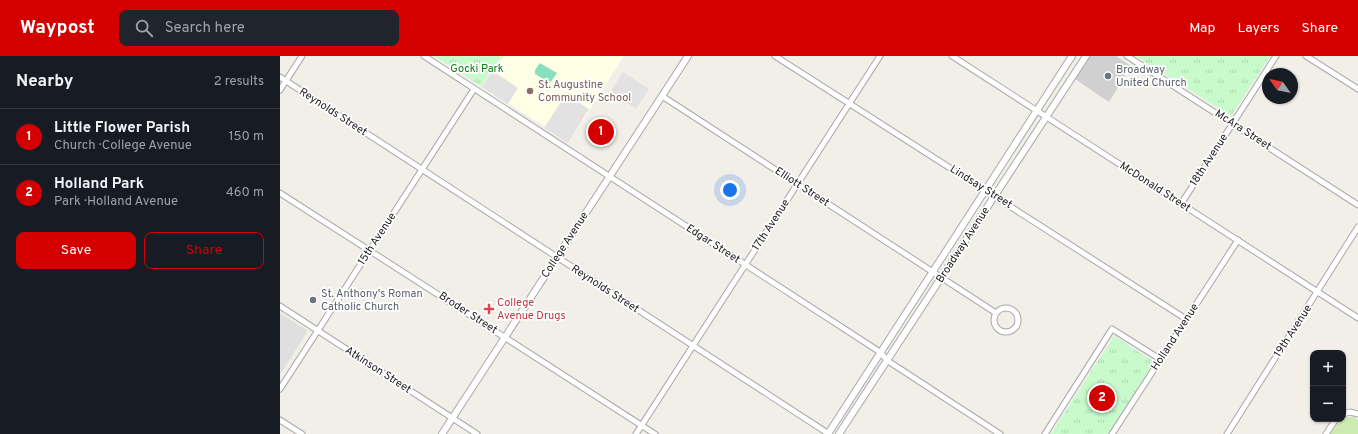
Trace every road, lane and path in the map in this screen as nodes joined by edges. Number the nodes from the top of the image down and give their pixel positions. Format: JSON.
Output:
{"nodes":[{"id":1,"x":302,"y":56,"type":"edge"},
{"id":2,"x":424,"y":56,"type":"edge"},
{"id":3,"x":688,"y":56,"type":"edge"},
{"id":4,"x":775,"y":56,"type":"edge"},
{"id":5,"x":880,"y":56,"type":"edge"},
{"id":6,"x":952,"y":56,"type":"edge"},
{"id":7,"x":1072,"y":56,"type":"edge"},
{"id":8,"x":1086,"y":56,"type":"edge"},
{"id":9,"x":1127,"y":56,"type":"edge"},
{"id":10,"x":1276,"y":56,"type":"edge"},
{"id":11,"x":1306,"y":56,"type":"edge"},
{"id":12,"x":280,"y":77,"type":"edge"},
{"id":13,"x":286,"y":81,"type":"junction"},
{"id":14,"x":474,"y":88,"type":"junction"},
{"id":15,"x":1358,"y":89,"type":"edge"},
{"id":16,"x":280,"y":90,"type":"edge"},
{"id":17,"x":662,"y":96,"type":"junction"},
{"id":18,"x":849,"y":104,"type":"junction"},
{"id":19,"x":1036,"y":111,"type":"junction"},
{"id":20,"x":1047,"y":117,"type":"junction"},
{"id":21,"x":1233,"y":123,"type":"junction"},
{"id":22,"x":422,"y":170,"type":"junction"},
{"id":23,"x":609,"y":177,"type":"junction"},
{"id":24,"x":797,"y":184,"type":"junction"},
{"id":25,"x":985,"y":190,"type":"junction"},
{"id":26,"x":280,"y":193,"type":"edge"},
{"id":27,"x":995,"y":196,"type":"junction"},
{"id":28,"x":1181,"y":204,"type":"junction"},
{"id":29,"x":1358,"y":204,"type":"edge"},
{"id":30,"x":1358,"y":227,"type":"edge"},
{"id":31,"x":1238,"y":240,"type":"junction"},
{"id":32,"x":370,"y":250,"type":"junction"},
{"id":33,"x":557,"y":258,"type":"junction"},
{"id":34,"x":745,"y":265,"type":"junction"},
{"id":35,"x":933,"y":271,"type":"junction"},
{"id":36,"x":942,"y":277,"type":"junction"},
{"id":37,"x":1318,"y":292,"type":"junction"},
{"id":38,"x":280,"y":306,"type":"edge"},
{"id":39,"x":996,"y":313,"type":"junction"},
{"id":40,"x":1358,"y":318,"type":"edge"},
{"id":41,"x":1186,"y":319,"type":"junction"},
{"id":42,"x":318,"y":330,"type":"junction"},
{"id":43,"x":505,"y":338,"type":"junction"},
{"id":44,"x":693,"y":345,"type":"junction"},
{"id":45,"x":880,"y":352,"type":"junction"},
{"id":46,"x":1160,"y":359,"type":"junction"},
{"id":47,"x":888,"y":360,"type":"junction"},
{"id":48,"x":280,"y":389,"type":"edge"},
{"id":49,"x":1346,"y":413,"type":"edge"},
{"id":50,"x":1358,"y":414,"type":"edge"},
{"id":51,"x":452,"y":419,"type":"junction"},
{"id":52,"x":280,"y":420,"type":"edge"},
{"id":53,"x":1334,"y":422,"type":"edge"},
{"id":54,"x":642,"y":425,"type":"junction"},
{"id":55,"x":302,"y":434,"type":"edge"},
{"id":56,"x":442,"y":434,"type":"edge"},
{"id":57,"x":477,"y":434,"type":"edge"},
{"id":58,"x":636,"y":434,"type":"edge"},
{"id":59,"x":655,"y":434,"type":"edge"},
{"id":60,"x":828,"y":434,"type":"edge"},
{"id":61,"x":839,"y":434,"type":"edge"},
{"id":62,"x":1000,"y":434,"type":"edge"},
{"id":63,"x":1044,"y":434,"type":"edge"},
{"id":64,"x":1112,"y":434,"type":"edge"},
{"id":65,"x":1227,"y":434,"type":"edge"},
{"id":66,"x":1326,"y":434,"type":"edge"}],
"edges":[{"from":1,"to":13,"type":"street"},
{"from":2,"to":14,"type":"street","name":"Edgar Street"},
{"from":3,"to":17,"type":"street","name":"College Avenue"},
{"from":4,"to":18,"type":"street","name":"Lindsay Street"},
{"from":5,"to":18,"type":"street","name":"17th Avenue"},
{"from":6,"to":19,"type":"street","name":"McDonald Street"},
{"from":7,"to":19,"type":"street","name":"Broadway Avenue"},
{"from":8,"to":20,"type":"street","name":"Broadway Avenue"},
{"from":9,"to":21,"type":"street","name":"McAra Street"},
{"from":10,"to":21,"type":"street","name":"18th Avenue"},
{"from":11,"to":15,"type":"street"},
{"from":12,"to":13,"type":"street","name":"Reynolds Street"},
{"from":13,"to":16,"type":"street"},
{"from":13,"to":22,"type":"street","name":"Reynolds Street"},
{"from":14,"to":22,"type":"street","name":"15th Avenue"},
{"from":14,"to":23,"type":"street","name":"Edgar Street"},
{"from":17,"to":23,"type":"street","name":"College Avenue"},
{"from":17,"to":24,"type":"street","name":"Elliott Street"},
{"from":18,"to":24,"type":"street","name":"17th Avenue"},
{"from":18,"to":25,"type":"street","name":"Lindsay Street"},
{"from":19,"to":20,"type":"street","name":"McDonald Street"},
{"from":19,"to":25,"type":"street","name":"Broadway Avenue"},
{"from":20,"to":27,"type":"street","name":"Broadway Avenue"},
{"from":20,"to":28,"type":"street","name":"McDonald Street"},
{"from":21,"to":28,"type":"street","name":"18th Avenue"},
{"from":21,"to":29,"type":"street","name":"McAra Street"},
{"from":22,"to":32,"type":"street","name":"15th Avenue"},
{"from":22,"to":33,"type":"street","name":"Reynolds Street"},
{"from":23,"to":33,"type":"street","name":"College Avenue"},
{"from":23,"to":34,"type":"street","name":"Edgar Street"},
{"from":24,"to":34,"type":"street","name":"17th Avenue"},
{"from":24,"to":35,"type":"street","name":"Elliott Street"},
{"from":25,"to":27,"type":"street","name":"Lindsay Street"},
{"from":25,"to":35,"type":"street","name":"Broadway Avenue"},
{"from":26,"to":32,"type":"street","name":"Broder Street"},
{"from":27,"to":36,"type":"street","name":"Broadway Avenue"},
{"from":27,"to":41,"type":"street","name":"Lindsay Street"},
{"from":28,"to":31,"type":"street","name":"McDonald Street"},
{"from":30,"to":37,"type":"street","name":"19th Avenue"},
{"from":31,"to":37,"type":"street","name":"McDonald Street"},
{"from":31,"to":41,"type":"street","name":"Holland Avenue"},
{"from":32,"to":42,"type":"street","name":"15th Avenue"},
{"from":32,"to":43,"type":"street","name":"Broder Street"},
{"from":33,"to":43,"type":"street","name":"College Avenue"},
{"from":33,"to":44,"type":"street","name":"Reynolds Street"},
{"from":34,"to":44,"type":"street","name":"17th Avenue"},
{"from":34,"to":45,"type":"street","name":"Edgar Street"},
{"from":35,"to":36,"type":"street","name":"Elliott Street"},
{"from":35,"to":45,"type":"street","name":"Broadway Avenue"},
{"from":36,"to":39,"type":"street","name":"Elliott Street"},
{"from":36,"to":47,"type":"street","name":"Broadway Avenue"},
{"from":37,"to":40,"type":"street","name":"McDonald Street"},
{"from":37,"to":65,"type":"street","name":"19th Avenue"},
{"from":38,"to":42,"type":"street","name":"Atkinson Street"},
{"from":39,"to":39,"type":"street"},
{"from":41,"to":46,"type":"street","name":"Holland Avenue"},
{"from":42,"to":48,"type":"street","name":"15th Avenue"},
{"from":42,"to":51,"type":"street","name":"Atkinson Street"},
{"from":43,"to":51,"type":"street","name":"College Avenue"},
{"from":43,"to":54,"type":"street","name":"Broder Street"},
{"from":44,"to":54,"type":"street","name":"17th Avenue"},
{"from":44,"to":60,"type":"street","name":"Reynolds Street"},
{"from":45,"to":47,"type":"street","name":"Edgar Street"},
{"from":45,"to":60,"type":"street","name":"Broadway Avenue"},
{"from":46,"to":63,"type":"street"},
{"from":46,"to":64,"type":"street","name":"Holland Avenue"},
{"from":47,"to":61,"type":"street","name":"Broadway Avenue"},
{"from":47,"to":62,"type":"street","name":"Edgar Street"},
{"from":49,"to":50,"type":"street"},
{"from":51,"to":56,"type":"street","name":"College Avenue"},
{"from":51,"to":57,"type":"street","name":"Atkinson Street"},
{"from":52,"to":55,"type":"street"},
{"from":53,"to":66,"type":"street"},
{"from":54,"to":58,"type":"street","name":"17th Avenue"},
{"from":54,"to":59,"type":"street","name":"Broder Street"}]}
